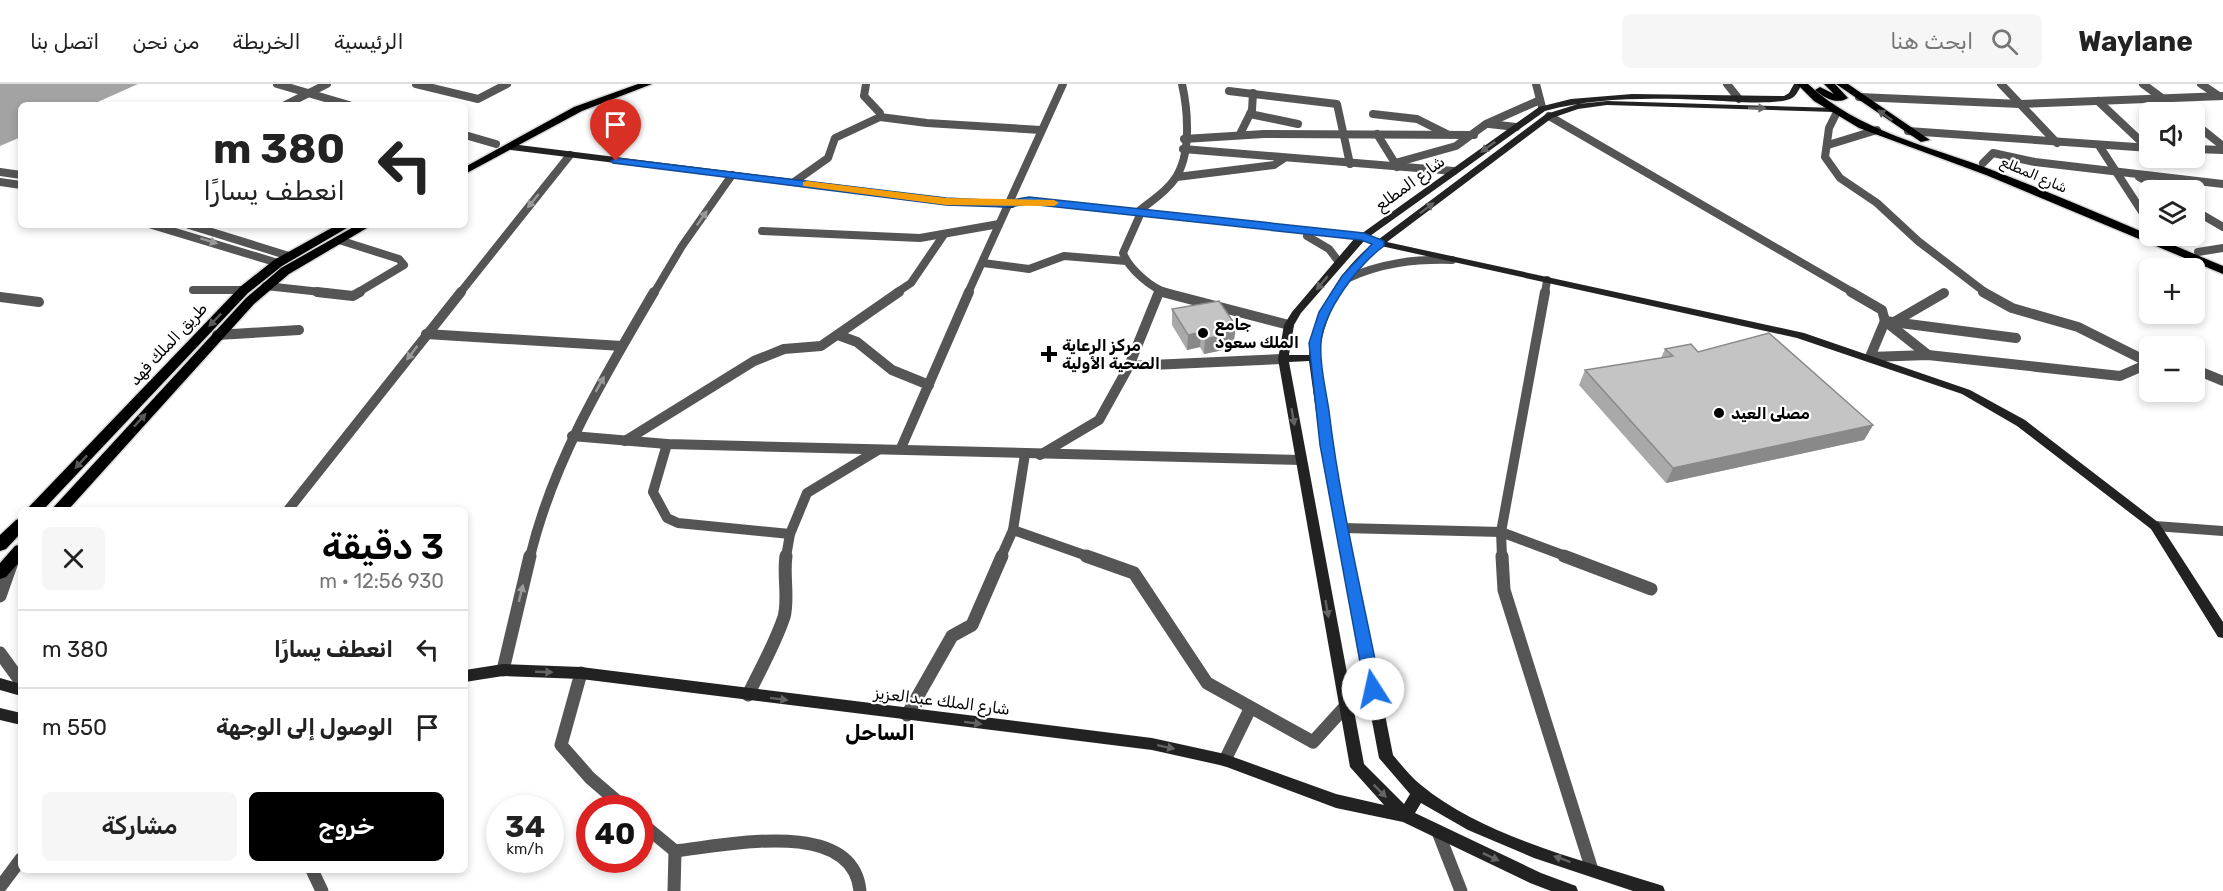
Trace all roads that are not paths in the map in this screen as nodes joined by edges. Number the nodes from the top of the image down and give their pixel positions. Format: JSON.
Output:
{"nodes":[{"id":1,"x":277,"y":84,"type":"edge"},
{"id":2,"x":327,"y":84,"type":"edge"},
{"id":3,"x":416,"y":84,"type":"edge"},
{"id":4,"x":507,"y":84,"type":"edge"},
{"id":5,"x":624,"y":84,"type":"edge"},
{"id":6,"x":647,"y":84,"type":"edge"},
{"id":7,"x":866,"y":84,"type":"edge"},
{"id":8,"x":1063,"y":84,"type":"edge"},
{"id":9,"x":1182,"y":84,"type":"edge"},
{"id":10,"x":1536,"y":84,"type":"edge"},
{"id":11,"x":1727,"y":84,"type":"edge"},
{"id":12,"x":1800,"y":84,"type":"edge"},
{"id":13,"x":1813,"y":84,"type":"edge"},
{"id":14,"x":1829,"y":84,"type":"edge"},
{"id":15,"x":1841,"y":84,"type":"edge"},
{"id":16,"x":2001,"y":84,"type":"edge"},
{"id":17,"x":2143,"y":84,"type":"edge"},
{"id":18,"x":2201,"y":84,"type":"edge"},
{"id":19,"x":1229,"y":91,"type":"dead end"},
{"id":20,"x":1253,"y":93,"type":"junction"},
{"id":21,"x":307,"y":94,"type":"junction"},
{"id":22,"x":2221,"y":96,"type":"edge"},
{"id":23,"x":1858,"y":97,"type":"junction"},
{"id":24,"x":2163,"y":98,"type":"junction"},
{"id":25,"x":1739,"y":99,"type":"junction"},
{"id":26,"x":2098,"y":101,"type":"junction"},
{"id":27,"x":291,"y":102,"type":"edge"},
{"id":28,"x":338,"y":102,"type":"edge"},
{"id":29,"x":2168,"y":102,"type":"edge"},
{"id":30,"x":2020,"y":104,"type":"junction"},
{"id":31,"x":1544,"y":108,"type":"junction"},
{"id":32,"x":1835,"y":111,"type":"junction"},
{"id":33,"x":1250,"y":114,"type":"junction"},
{"id":34,"x":1373,"y":114,"type":"dead end"},
{"id":35,"x":880,"y":117,"type":"junction"},
{"id":36,"x":1298,"y":124,"type":"dead end"},
{"id":37,"x":1486,"y":124,"type":"junction"},
{"id":38,"x":1516,"y":127,"type":"junction"},
{"id":39,"x":1041,"y":130,"type":"junction"},
{"id":40,"x":1877,"y":130,"type":"junction"},
{"id":41,"x":1908,"y":131,"type":"junction"},
{"id":42,"x":2205,"y":132,"type":"edge"},
{"id":43,"x":1344,"y":133,"type":"junction"},
{"id":44,"x":1240,"y":134,"type":"junction"},
{"id":45,"x":1377,"y":134,"type":"junction"},
{"id":46,"x":1449,"y":135,"type":"junction"},
{"id":47,"x":1473,"y":135,"type":"junction"},
{"id":48,"x":468,"y":136,"type":"edge"},
{"id":49,"x":1184,"y":139,"type":"junction"},
{"id":50,"x":2139,"y":139,"type":"edge"},
{"id":51,"x":496,"y":144,"type":"junction"},
{"id":52,"x":1828,"y":144,"type":"junction"},
{"id":53,"x":2057,"y":144,"type":"junction"},
{"id":54,"x":511,"y":147,"type":"junction"},
{"id":55,"x":2100,"y":147,"type":"junction"},
{"id":56,"x":1183,"y":148,"type":"junction"},
{"id":57,"x":2139,"y":148,"type":"edge"},
{"id":58,"x":2223,"y":148,"type":"edge"},
{"id":59,"x":2205,"y":149,"type":"edge"},
{"id":60,"x":1225,"y":152,"type":"junction"},
{"id":61,"x":570,"y":155,"type":"junction"},
{"id":62,"x":468,"y":158,"type":"edge"},
{"id":63,"x":1282,"y":159,"type":"junction"},
{"id":64,"x":1983,"y":163,"type":"junction"},
{"id":65,"x":1350,"y":164,"type":"junction"},
{"id":66,"x":1396,"y":165,"type":"junction"},
{"id":67,"x":468,"y":169,"type":"edge"},
{"id":68,"x":1224,"y":170,"type":"junction"},
{"id":69,"x":1454,"y":171,"type":"junction"},
{"id":70,"x":0,"y":172,"type":"edge"},
{"id":71,"x":2117,"y":172,"type":"junction"},
{"id":72,"x":18,"y":175,"type":"edge"},
{"id":73,"x":732,"y":175,"type":"junction"},
{"id":74,"x":2136,"y":175,"type":"junction"},
{"id":75,"x":1176,"y":177,"type":"junction"},
{"id":76,"x":2145,"y":180,"type":"edge"},
{"id":77,"x":0,"y":182,"type":"edge"},
{"id":78,"x":794,"y":182,"type":"junction"},
{"id":79,"x":2223,"y":184,"type":"edge"},
{"id":80,"x":18,"y":185,"type":"edge"},
{"id":81,"x":1006,"y":204,"type":"junction"},
{"id":82,"x":2139,"y":207,"type":"edge"},
{"id":83,"x":1139,"y":214,"type":"junction"},
{"id":84,"x":2205,"y":216,"type":"edge"},
{"id":85,"x":999,"y":224,"type":"junction"},
{"id":86,"x":2139,"y":227,"type":"edge"},
{"id":87,"x":2223,"y":227,"type":"edge"},
{"id":88,"x":165,"y":228,"type":"edge"},
{"id":89,"x":197,"y":228,"type":"edge"},
{"id":90,"x":341,"y":228,"type":"edge"},
{"id":91,"x":361,"y":228,"type":"edge"},
{"id":92,"x":762,"y":231,"type":"dead end"},
{"id":93,"x":943,"y":236,"type":"junction"},
{"id":94,"x":1307,"y":236,"type":"junction"},
{"id":95,"x":339,"y":240,"type":"junction"},
{"id":96,"x":1360,"y":240,"type":"junction"},
{"id":97,"x":1380,"y":243,"type":"junction"},
{"id":98,"x":2183,"y":246,"type":"edge"},
{"id":99,"x":2223,"y":248,"type":"edge"},
{"id":100,"x":2198,"y":252,"type":"junction"},
{"id":101,"x":284,"y":259,"type":"junction"},
{"id":102,"x":1452,"y":260,"type":"junction"},
{"id":103,"x":1126,"y":261,"type":"junction"},
{"id":104,"x":983,"y":262,"type":"junction"},
{"id":105,"x":1339,"y":262,"type":"junction"},
{"id":106,"x":2223,"y":263,"type":"edge"},
{"id":107,"x":2223,"y":270,"type":"edge"},
{"id":108,"x":1346,"y":279,"type":"junction"},
{"id":109,"x":1547,"y":280,"type":"junction"},
{"id":110,"x":267,"y":286,"type":"junction"},
{"id":111,"x":193,"y":290,"type":"dead end"},
{"id":112,"x":244,"y":290,"type":"junction"},
{"id":113,"x":1159,"y":291,"type":"junction"},
{"id":114,"x":1944,"y":293,"type":"dead end"},
{"id":115,"x":0,"y":297,"type":"edge"},
{"id":116,"x":39,"y":302,"type":"dead end"},
{"id":117,"x":1890,"y":322,"type":"junction"},
{"id":118,"x":1289,"y":325,"type":"junction"},
{"id":119,"x":299,"y":330,"type":"dead end"},
{"id":120,"x":426,"y":334,"type":"junction"},
{"id":121,"x":217,"y":335,"type":"junction"},
{"id":122,"x":838,"y":335,"type":"junction"},
{"id":123,"x":2016,"y":338,"type":"dead end"},
{"id":124,"x":622,"y":346,"type":"junction"},
{"id":125,"x":1928,"y":355,"type":"junction"},
{"id":126,"x":1870,"y":357,"type":"junction"},
{"id":127,"x":1314,"y":358,"type":"junction"},
{"id":128,"x":2139,"y":358,"type":"edge"},
{"id":129,"x":1283,"y":359,"type":"junction"},
{"id":130,"x":1129,"y":366,"type":"junction"},
{"id":131,"x":2139,"y":368,"type":"edge"},
{"id":132,"x":2205,"y":374,"type":"edge"},
{"id":133,"x":2223,"y":381,"type":"edge"},
{"id":134,"x":929,"y":385,"type":"junction"},
{"id":135,"x":572,"y":436,"type":"junction"},
{"id":136,"x":625,"y":441,"type":"junction"},
{"id":137,"x":667,"y":444,"type":"junction"},
{"id":138,"x":901,"y":448,"type":"junction"},
{"id":139,"x":879,"y":450,"type":"junction"},
{"id":140,"x":1025,"y":454,"type":"junction"},
{"id":141,"x":1040,"y":455,"type":"junction"},
{"id":142,"x":1301,"y":460,"type":"junction"},
{"id":143,"x":37,"y":507,"type":"edge"},
{"id":144,"x":62,"y":507,"type":"edge"},
{"id":145,"x":290,"y":507,"type":"edge"},
{"id":146,"x":2155,"y":526,"type":"junction"},
{"id":147,"x":18,"y":527,"type":"edge"},
{"id":148,"x":1343,"y":528,"type":"junction"},
{"id":149,"x":1013,"y":530,"type":"junction"},
{"id":150,"x":1501,"y":532,"type":"junction"},
{"id":151,"x":2221,"y":533,"type":"edge"},
{"id":152,"x":790,"y":534,"type":"junction"},
{"id":153,"x":0,"y":545,"type":"edge"},
{"id":154,"x":17,"y":554,"type":"edge"},
{"id":155,"x":0,"y":573,"type":"edge"},
{"id":156,"x":1651,"y":589,"type":"dead end"},
{"id":157,"x":0,"y":596,"type":"edge"},
{"id":158,"x":2223,"y":633,"type":"edge"},
{"id":159,"x":0,"y":653,"type":"edge"},
{"id":160,"x":503,"y":670,"type":"junction"},
{"id":161,"x":580,"y":673,"type":"junction"},
{"id":162,"x":468,"y":676,"type":"edge"},
{"id":163,"x":18,"y":678,"type":"edge"},
{"id":164,"x":0,"y":684,"type":"edge"},
{"id":165,"x":18,"y":689,"type":"edge"},
{"id":166,"x":748,"y":695,"type":"junction"},
{"id":167,"x":1344,"y":708,"type":"junction"},
{"id":168,"x":1250,"y":709,"type":"junction"},
{"id":169,"x":0,"y":714,"type":"edge"},
{"id":170,"x":907,"y":715,"type":"junction"},
{"id":171,"x":18,"y":718,"type":"edge"},
{"id":172,"x":1225,"y":760,"type":"junction"},
{"id":173,"x":1419,"y":793,"type":"junction"},
{"id":174,"x":610,"y":795,"type":"edge"},
{"id":175,"x":1448,"y":812,"type":"junction"},
{"id":176,"x":1405,"y":816,"type":"junction"},
{"id":177,"x":1438,"y":832,"type":"junction"},
{"id":178,"x":654,"y":834,"type":"edge"},
{"id":179,"x":675,"y":851,"type":"junction"},
{"id":180,"x":18,"y":863,"type":"edge"},
{"id":181,"x":1592,"y":870,"type":"junction"},
{"id":182,"x":313,"y":873,"type":"edge"},
{"id":183,"x":0,"y":886,"type":"edge"},
{"id":184,"x":322,"y":891,"type":"edge"},
{"id":185,"x":674,"y":891,"type":"edge"},
{"id":186,"x":861,"y":891,"type":"edge"},
{"id":187,"x":1461,"y":891,"type":"edge"},
{"id":188,"x":1570,"y":891,"type":"edge"},
{"id":189,"x":1657,"y":891,"type":"edge"}],
"edges":[{"from":1,"to":21,"type":"street"},
{"from":2,"to":21,"type":"street"},
{"from":3,"to":4,"type":"street"},
{"from":5,"to":51,"type":"main road"},
{"from":6,"to":54,"type":"main road"},
{"from":7,"to":35,"type":"street"},
{"from":8,"to":39,"type":"street"},
{"from":9,"to":49,"type":"street"},
{"from":10,"to":31,"type":"street"},
{"from":11,"to":25,"type":"street"},
{"from":12,"to":25,"type":"street","name":"شارع المطلع"},
{"from":12,"to":32,"type":"main road","name":"شارع المطلع"},
{"from":13,"to":14,"type":"main road"},
{"from":15,"to":23,"type":"main road","name":"شارع المطلع"},
{"from":16,"to":30,"type":"street"},
{"from":17,"to":24,"type":"street"},
{"from":18,"to":22,"type":"street"},
{"from":19,"to":20,"type":"street"},
{"from":20,"to":33,"type":"street"},
{"from":20,"to":43,"type":"street"},
{"from":21,"to":27,"type":"street"},
{"from":21,"to":28,"type":"street"},
{"from":22,"to":24,"type":"street"},
{"from":23,"to":30,"type":"street"},
{"from":41,"to":23,"type":"main road","name":"شارع المطلع","one_way":true},
{"from":24,"to":26,"type":"street"},
{"from":24,"to":29,"type":"street"},
{"from":25,"to":31,"type":"street","name":"شارع المطلع"},
{"from":26,"to":30,"type":"street"},
{"from":26,"to":50,"type":"street"},
{"from":30,"to":53,"type":"street"},
{"from":31,"to":32,"type":"street","name":"شارع المطلع","one_way":true},
{"from":31,"to":37,"type":"street"},
{"from":31,"to":38,"type":"street","name":"شارع المطلع"},
{"from":97,"to":31,"type":"street","name":"شارع المطلع","one_way":true},
{"from":31,"to":117,"type":"street"},
{"from":32,"to":40,"type":"main road","name":"شارع المطلع"},
{"from":32,"to":52,"type":"street"},
{"from":33,"to":36,"type":"street"},
{"from":33,"to":44,"type":"street"},
{"from":34,"to":46,"type":"street"},
{"from":35,"to":39,"type":"street"},
{"from":35,"to":78,"type":"street"},
{"from":37,"to":38,"type":"street"},
{"from":37,"to":47,"type":"street"},
{"from":38,"to":69,"type":"street","name":"شارع المطلع","one_way":true},
{"from":39,"to":81,"type":"street"},
{"from":40,"to":52,"type":"street"},
{"from":40,"to":107,"type":"main road","name":"شارع المطلع"},
{"from":41,"to":53,"type":"street"},
{"from":41,"to":64,"type":"main road","name":"شارع المطلع"},
{"from":42,"to":58,"type":"street"},
{"from":43,"to":44,"type":"street"},
{"from":43,"to":45,"type":"street"},
{"from":43,"to":65,"type":"street"},
{"from":44,"to":49,"type":"street"},
{"from":45,"to":46,"type":"street"},
{"from":45,"to":66,"type":"street"},
{"from":46,"to":47,"type":"street"},
{"from":47,"to":66,"type":"street"},
{"from":48,"to":51,"type":"street"},
{"from":49,"to":56,"type":"street"},
{"from":51,"to":62,"type":"main road"},
{"from":52,"to":128,"type":"street"},
{"from":53,"to":55,"type":"street"},
{"from":54,"to":61,"type":"street"},
{"from":54,"to":67,"type":"main road"},
{"from":55,"to":57,"type":"street"},
{"from":55,"to":71,"type":"street"},
{"from":56,"to":60,"type":"street"},
{"from":56,"to":75,"type":"street"},
{"from":58,"to":59,"type":"street"},
{"from":60,"to":63,"type":"street"},
{"from":60,"to":68,"type":"street"},
{"from":61,"to":73,"type":"street"},
{"from":61,"to":120,"type":"street","one_way":true},
{"from":63,"to":65,"type":"street"},
{"from":63,"to":68,"type":"street"},
{"from":64,"to":71,"type":"street"},
{"from":64,"to":86,"type":"main road","name":"شارع المطلع"},
{"from":65,"to":66,"type":"street"},
{"from":66,"to":69,"type":"street"},
{"from":68,"to":75,"type":"street"},
{"from":69,"to":96,"type":"street","name":"شارع المطلع"},
{"from":70,"to":72,"type":"street"},
{"from":71,"to":74,"type":"street"},
{"from":71,"to":82,"type":"street"},
{"from":73,"to":78,"type":"street"},
{"from":124,"to":73,"type":"street","one_way":true},
{"from":74,"to":76,"type":"street"},
{"from":74,"to":79,"type":"street"},
{"from":75,"to":83,"type":"street"},
{"from":77,"to":80,"type":"street"},
{"from":78,"to":81,"type":"street"},
{"from":81,"to":83,"type":"street"},
{"from":81,"to":85,"type":"street"},
{"from":83,"to":94,"type":"street"},
{"from":83,"to":96,"type":"street"},
{"from":83,"to":103,"type":"street"},
{"from":84,"to":87,"type":"street"},
{"from":85,"to":93,"type":"street"},
{"from":85,"to":104,"type":"street"},
{"from":88,"to":101,"type":"street","one_way":true},
{"from":89,"to":101,"type":"street"},
{"from":90,"to":101,"type":"main road","name":"طريق الملك فهد"},
{"from":91,"to":95,"type":"main road","name":"طريق الملك فهد"},
{"from":92,"to":93,"type":"street"},
{"from":93,"to":122,"type":"street"},
{"from":94,"to":96,"type":"street"},
{"from":94,"to":105,"type":"street"},
{"from":95,"to":110,"type":"main road","name":"طريق الملك فهد"},
{"from":95,"to":110,"type":"street"},
{"from":96,"to":97,"type":"street"},
{"from":96,"to":105,"type":"street","name":"شارع المطلع"},
{"from":97,"to":102,"type":"street"},
{"from":97,"to":108,"type":"street","name":"شارع المطلع"},
{"from":98,"to":100,"type":"main road"},
{"from":99,"to":100,"type":"street"},
{"from":100,"to":106,"type":"main road"},
{"from":101,"to":112,"type":"main road","name":"طريق الملك فهد"},
{"from":102,"to":108,"type":"street"},
{"from":102,"to":109,"type":"street"},
{"from":103,"to":104,"type":"street"},
{"from":103,"to":113,"type":"street"},
{"from":104,"to":134,"type":"street"},
{"from":105,"to":118,"type":"street","name":"شارع المطلع","one_way":true},
{"from":108,"to":127,"type":"street","name":"شارع المطلع"},
{"from":109,"to":126,"type":"street"},
{"from":109,"to":150,"type":"street"},
{"from":110,"to":121,"type":"main road","name":"طريق الملك فهد"},
{"from":111,"to":112,"type":"street"},
{"from":112,"to":143,"type":"main road","name":"طريق الملك فهد","one_way":true},
{"from":113,"to":118,"type":"street"},
{"from":113,"to":130,"type":"street"},
{"from":114,"to":117,"type":"street"},
{"from":115,"to":116,"type":"street"},
{"from":117,"to":123,"type":"street"},
{"from":117,"to":125,"type":"street"},
{"from":117,"to":126,"type":"street"},
{"from":118,"to":129,"type":"street","name":"شارع المطلع"},
{"from":119,"to":121,"type":"street"},
{"from":120,"to":124,"type":"street"},
{"from":120,"to":145,"type":"street","one_way":true},
{"from":144,"to":121,"type":"main road","name":"طريق الملك فهد","one_way":true},
{"from":122,"to":134,"type":"street"},
{"from":122,"to":136,"type":"street"},
{"from":135,"to":124,"type":"street","one_way":true},
{"from":125,"to":126,"type":"street"},
{"from":125,"to":131,"type":"street"},
{"from":126,"to":146,"type":"street"},
{"from":127,"to":129,"type":"street"},
{"from":127,"to":148,"type":"street","name":"شارع المطلع"},
{"from":129,"to":130,"type":"street"},
{"from":129,"to":142,"type":"street","name":"شارع المطلع","one_way":true},
{"from":130,"to":141,"type":"street"},
{"from":132,"to":133,"type":"street"},
{"from":134,"to":138,"type":"street"},
{"from":135,"to":136,"type":"street"},
{"from":160,"to":135,"type":"street","one_way":true},
{"from":136,"to":137,"type":"street"},
{"from":137,"to":139,"type":"street"},
{"from":137,"to":152,"type":"street"},
{"from":138,"to":139,"type":"street"},
{"from":138,"to":140,"type":"street"},
{"from":139,"to":152,"type":"street"},
{"from":140,"to":141,"type":"street"},
{"from":140,"to":149,"type":"street"},
{"from":141,"to":142,"type":"street"},
{"from":142,"to":167,"type":"street","name":"شارع المطلع","one_way":true},
{"from":146,"to":151,"type":"street"},
{"from":146,"to":158,"type":"street"},
{"from":147,"to":153,"type":"main road"},
{"from":148,"to":150,"type":"street"},
{"from":148,"to":173,"type":"street","name":"شارع المطلع"},
{"from":149,"to":168,"type":"street"},
{"from":149,"to":170,"type":"street"},
{"from":150,"to":156,"type":"street"},
{"from":150,"to":181,"type":"street"},
{"from":152,"to":166,"type":"street"},
{"from":154,"to":155,"type":"main road"},
{"from":154,"to":157,"type":"street"},
{"from":159,"to":163,"type":"street"},
{"from":160,"to":161,"type":"street","name":"شارع الملك عبدالعزيز","one_way":true},
{"from":160,"to":162,"type":"street","name":"شارع الملك عبدالعزيز"},
{"from":161,"to":166,"type":"street","name":"شارع الملك عبدالعزيز"},
{"from":161,"to":174,"type":"street"},
{"from":164,"to":165,"type":"street"},
{"from":166,"to":170,"type":"street","name":"شارع الملك عبدالعزيز","one_way":true},
{"from":167,"to":168,"type":"street"},
{"from":167,"to":176,"type":"street","name":"شارع المطلع","one_way":true},
{"from":168,"to":172,"type":"street"},
{"from":169,"to":171,"type":"street"},
{"from":170,"to":172,"type":"street","name":"شارع الملك عبدالعزيز","one_way":true},
{"from":172,"to":176,"type":"street","name":"شارع الملك عبدالعزيز"},
{"from":173,"to":175,"type":"street"},
{"from":173,"to":176,"type":"street"},
{"from":175,"to":177,"type":"street"},
{"from":181,"to":175,"type":"street","one_way":true},
{"from":176,"to":177,"type":"street","name":"شارع المطلع"},
{"from":177,"to":187,"type":"street"},
{"from":177,"to":188,"type":"street","name":"شارع المطلع","one_way":true},
{"from":178,"to":179,"type":"street"},
{"from":179,"to":185,"type":"street"},
{"from":179,"to":186,"type":"street"},
{"from":180,"to":183,"type":"street"},
{"from":181,"to":189,"type":"street"},
{"from":182,"to":184,"type":"street"}]}
